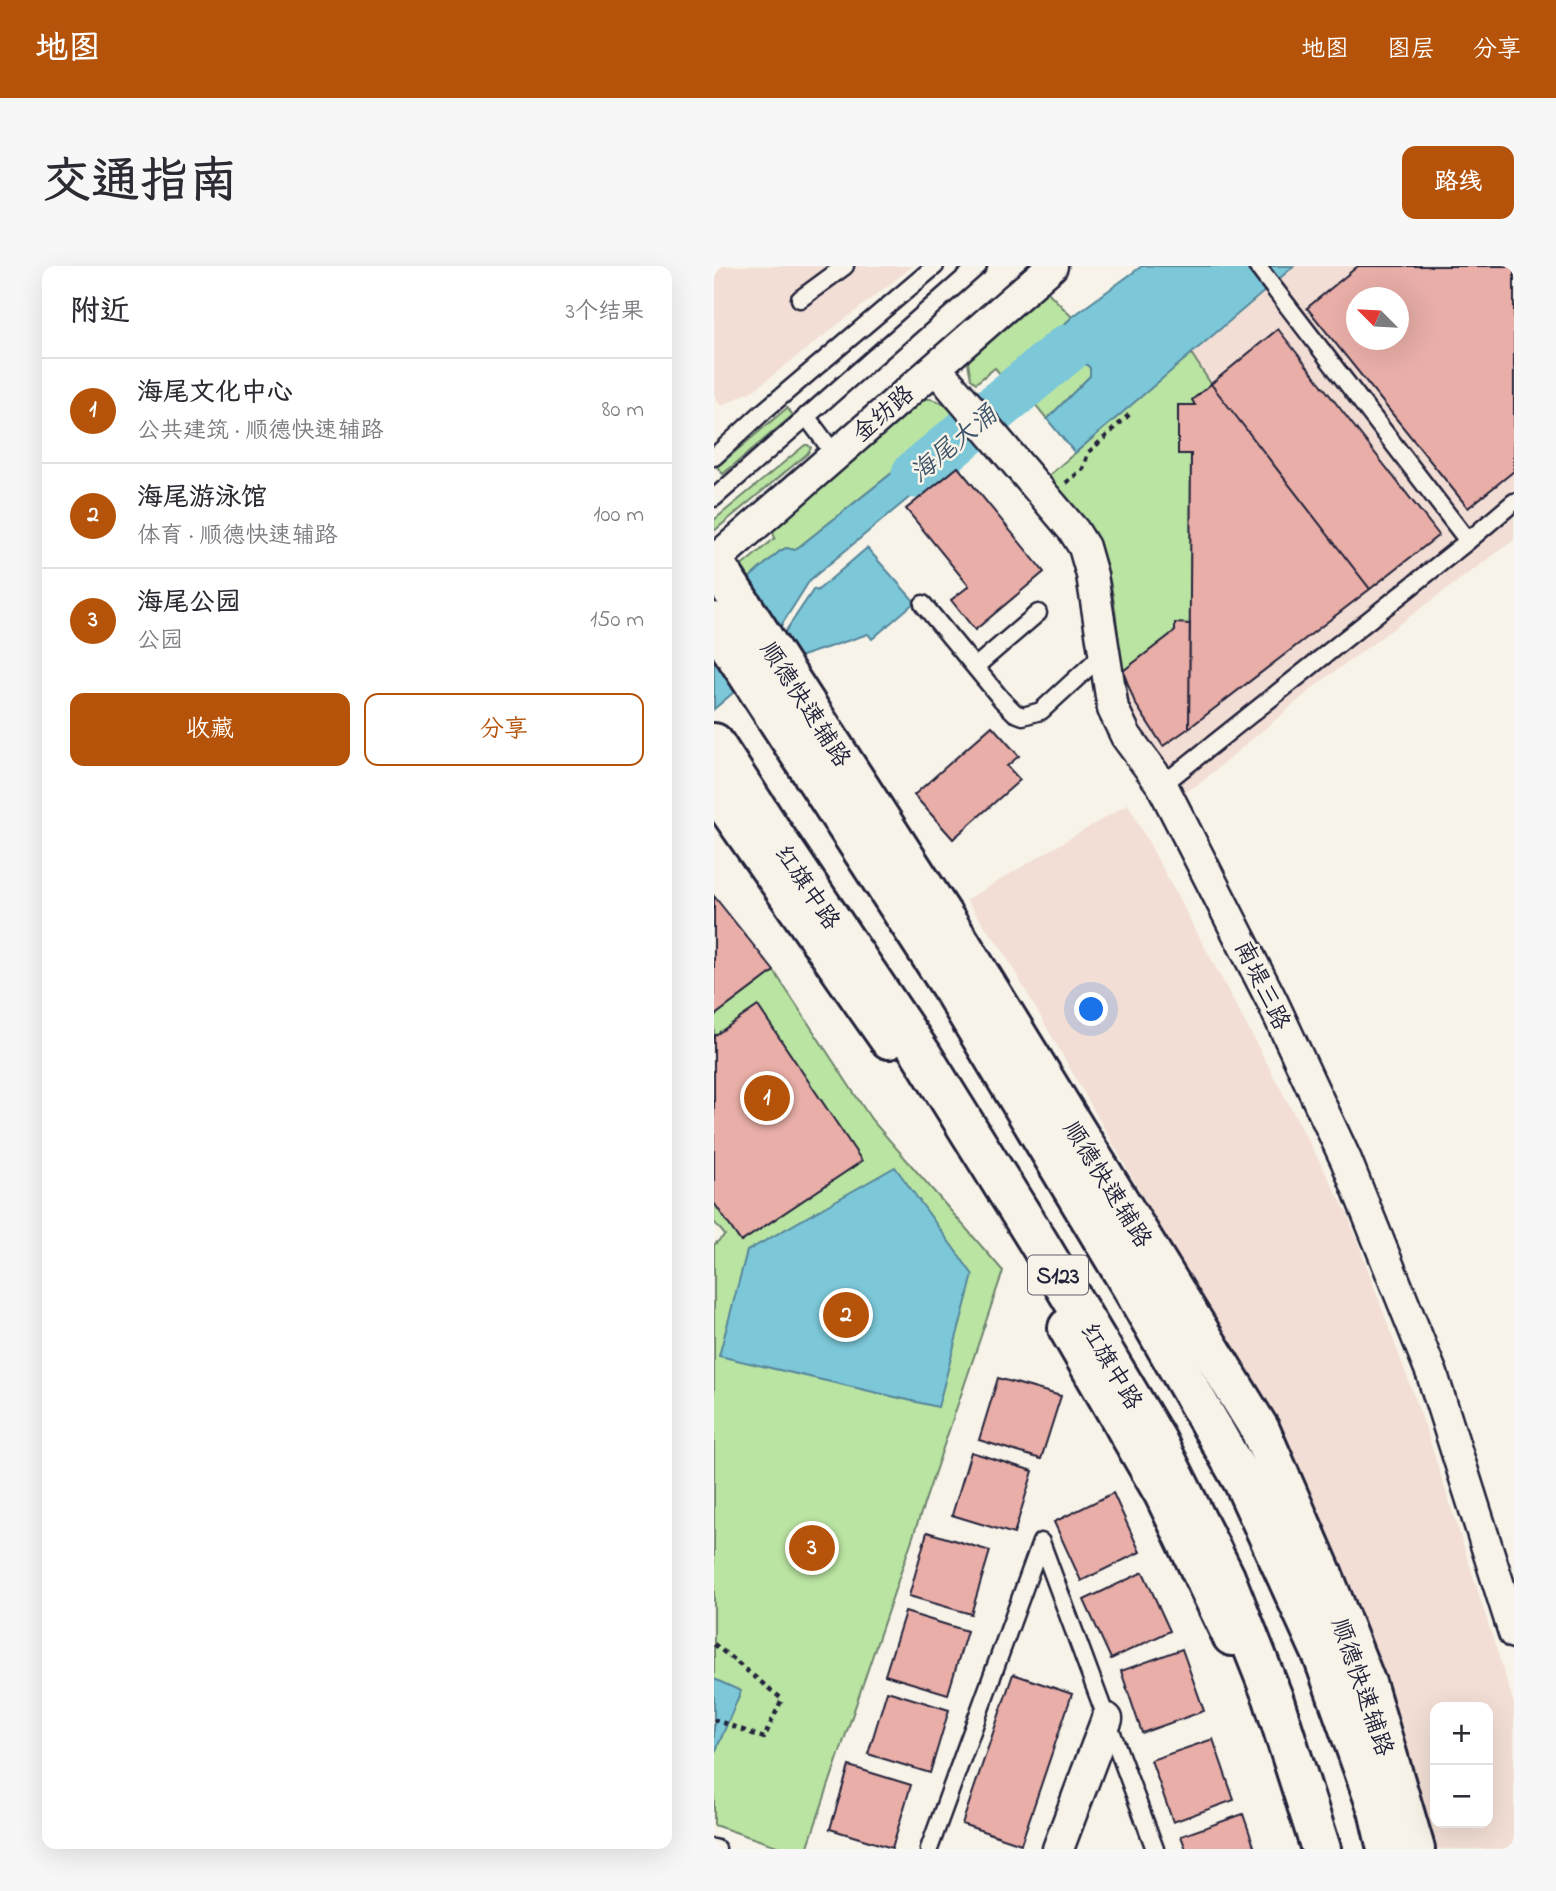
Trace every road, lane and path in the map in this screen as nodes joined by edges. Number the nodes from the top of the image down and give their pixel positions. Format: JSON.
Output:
{"nodes":[{"id":1,"x":845,"y":266,"type":"edge"},
{"id":2,"x":935,"y":266,"type":"edge"},
{"id":3,"x":978,"y":266,"type":"edge"},
{"id":4,"x":1257,"y":266,"type":"edge"},
{"id":5,"x":1038,"y":270,"type":"edge"},
{"id":6,"x":800,"y":299,"type":"dead end"},
{"id":7,"x":940,"y":374,"type":"junction"},
{"id":8,"x":1131,"y":413,"type":"dead end"},
{"id":9,"x":806,"y":416,"type":"junction"},
{"id":10,"x":835,"y":455,"type":"junction"},
{"id":11,"x":714,"y":457,"type":"edge"},
{"id":12,"x":1079,"y":473,"type":"dead end"},
{"id":13,"x":714,"y":498,"type":"edge"},
{"id":14,"x":1514,"y":502,"type":"edge"},
{"id":15,"x":1468,"y":541,"type":"junction"},
{"id":16,"x":714,"y":561,"type":"edge"},
{"id":17,"x":923,"y":604,"type":"dead end"},
{"id":18,"x":1038,"y":613,"type":"dead end"},
{"id":19,"x":714,"y":622,"type":"edge"},
{"id":20,"x":1104,"y":653,"type":"junction"},
{"id":21,"x":975,"y":667,"type":"junction"},
{"id":22,"x":714,"y":743,"type":"edge"},
{"id":23,"x":1162,"y":785,"type":"junction"},
{"id":24,"x":714,"y":788,"type":"edge"},
{"id":25,"x":1514,"y":1633,"type":"edge"},
{"id":26,"x":714,"y":1644,"type":"edge"},
{"id":27,"x":1107,"y":1719,"type":"junction"},
{"id":28,"x":714,"y":1721,"type":"edge"},
{"id":29,"x":929,"y":1849,"type":"edge"},
{"id":30,"x":1058,"y":1849,"type":"edge"},
{"id":31,"x":1154,"y":1849,"type":"edge"},
{"id":32,"x":1302,"y":1849,"type":"edge"},
{"id":33,"x":1321,"y":1849,"type":"edge"},
{"id":34,"x":1387,"y":1849,"type":"edge"},
{"id":35,"x":1415,"y":1849,"type":"edge"}],
"edges":[{"from":1,"to":6,"type":"lane"},
{"from":2,"to":11,"type":"lane"},
{"from":3,"to":9,"type":"lane"},
{"from":4,"to":15,"type":"lane"},
{"from":5,"to":7,"type":"street","name":"金纺路"},
{"from":7,"to":10,"type":"street","name":"金纺路"},
{"from":7,"to":20,"type":"street","name":"南堤三路"},
{"from":8,"to":12,"type":"path"},
{"from":9,"to":10,"type":"lane"},
{"from":9,"to":13,"type":"lane"},
{"from":10,"to":16,"type":"street","name":"金纺路"},
{"from":14,"to":15,"type":"lane"},
{"from":15,"to":23,"type":"lane"},
{"from":16,"to":35,"type":"main road","name":"顺德快速辅路"},
{"from":17,"to":21,"type":"lane"},
{"from":18,"to":21,"type":"lane"},
{"from":19,"to":34,"type":"main road"},
{"from":20,"to":21,"type":"lane"},
{"from":20,"to":23,"type":"street","name":"南堤三路"},
{"from":22,"to":33,"type":"main road","name":"红旗中路","number":"S123"},
{"from":23,"to":25,"type":"street","name":"南堤三路"},
{"from":24,"to":32,"type":"main road"},
{"from":26,"to":28,"type":"path"},
{"from":27,"to":29,"type":"lane"},
{"from":27,"to":30,"type":"street"},
{"from":27,"to":31,"type":"lane"}]}
